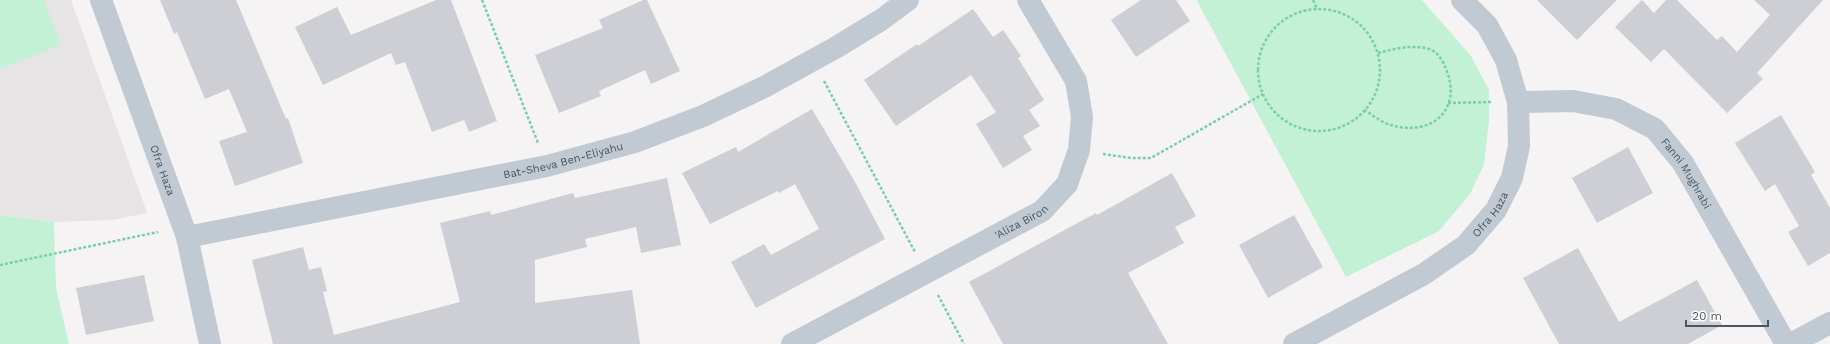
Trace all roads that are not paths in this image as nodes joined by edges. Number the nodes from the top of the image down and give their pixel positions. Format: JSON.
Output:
{"nodes":[{"id":1,"x":101,"y":0,"type":"edge"},
{"id":2,"x":908,"y":0,"type":"edge"},
{"id":3,"x":1028,"y":0,"type":"edge"},
{"id":4,"x":1462,"y":0,"type":"edge"},
{"id":5,"x":1518,"y":102,"type":"junction"},
{"id":6,"x":185,"y":232,"type":"junction"},
{"id":7,"x":1830,"y":323,"type":"edge"},
{"id":8,"x":210,"y":344,"type":"edge"},
{"id":9,"x":792,"y":344,"type":"edge"},
{"id":10,"x":1294,"y":344,"type":"edge"},
{"id":11,"x":1786,"y":344,"type":"edge"},
{"id":12,"x":1791,"y":344,"type":"edge"}],
"edges":[{"from":1,"to":6,"type":"street","name":"Ofra Haza"},
{"from":2,"to":6,"type":"street","name":"Bat-Sheva Ben-Eliyahu"},
{"from":3,"to":9,"type":"street","name":"'Aliza Biron"},
{"from":4,"to":5,"type":"street","name":"Ofra Haza"},
{"from":5,"to":10,"type":"street","name":"Ofra Haza"},
{"from":5,"to":11,"type":"street","name":"Fanni Mughrabi"},
{"from":6,"to":8,"type":"street","name":"Ofra Haza"},
{"from":7,"to":12,"type":"street"}]}
